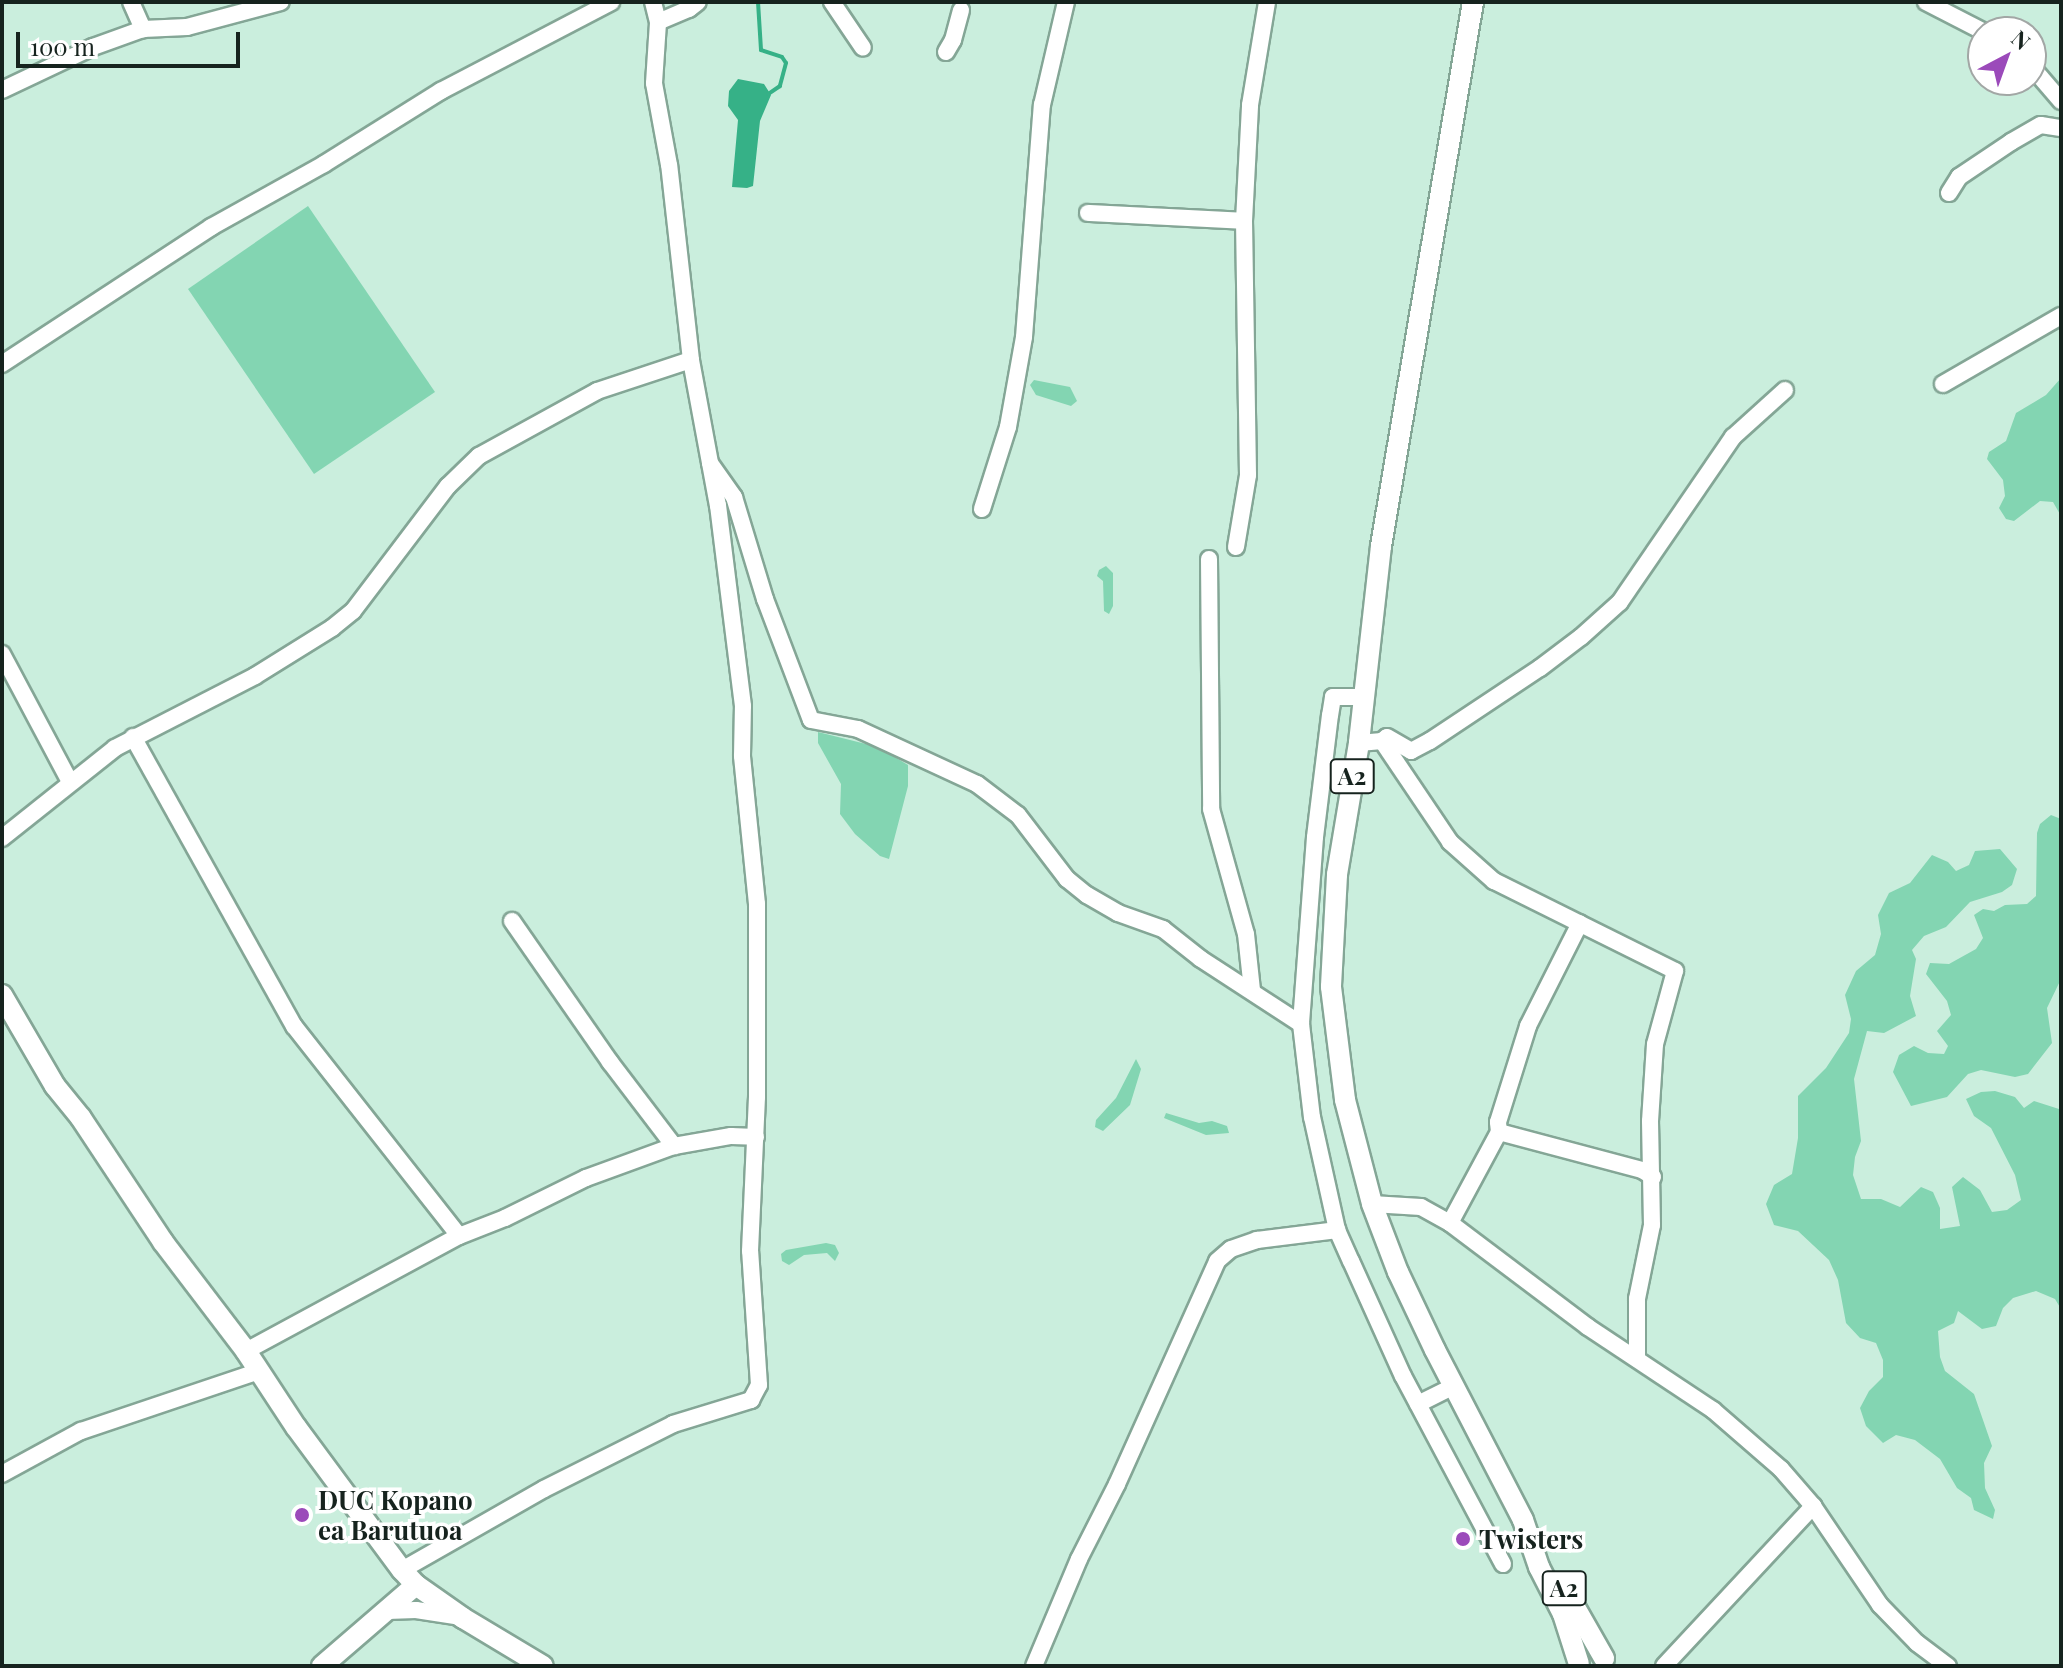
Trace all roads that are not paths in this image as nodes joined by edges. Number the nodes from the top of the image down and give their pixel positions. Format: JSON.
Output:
{"nodes":[{"id":1,"x":131,"y":2,"type":"edge"},
{"id":2,"x":281,"y":2,"type":"edge"},
{"id":3,"x":611,"y":2,"type":"edge"},
{"id":4,"x":653,"y":2,"type":"edge"},
{"id":5,"x":698,"y":2,"type":"edge"},
{"id":6,"x":832,"y":2,"type":"edge"},
{"id":7,"x":1066,"y":2,"type":"edge"},
{"id":8,"x":1267,"y":2,"type":"edge"},
{"id":9,"x":1473,"y":2,"type":"edge"},
{"id":10,"x":1926,"y":2,"type":"edge"},
{"id":11,"x":961,"y":10,"type":"dead end"},
{"id":12,"x":658,"y":22,"type":"junction"},
{"id":13,"x":1967,"y":23,"type":"edge"},
{"id":14,"x":143,"y":29,"type":"junction"},
{"id":15,"x":863,"y":48,"type":"dead end"},
{"id":16,"x":946,"y":52,"type":"dead end"},
{"id":17,"x":2047,"y":85,"type":"edge"},
{"id":18,"x":2,"y":90,"type":"edge"},
{"id":19,"x":2061,"y":101,"type":"edge"},
{"id":20,"x":2061,"y":128,"type":"edge"},
{"id":21,"x":1949,"y":193,"type":"dead end"},
{"id":22,"x":1088,"y":213,"type":"dead end"},
{"id":23,"x":1244,"y":221,"type":"junction"},
{"id":24,"x":2061,"y":316,"type":"edge"},
{"id":25,"x":691,"y":360,"type":"junction"},
{"id":26,"x":2,"y":364,"type":"edge"},
{"id":27,"x":1943,"y":384,"type":"dead end"},
{"id":28,"x":1785,"y":390,"type":"dead end"},
{"id":29,"x":709,"y":462,"type":"junction"},
{"id":30,"x":982,"y":509,"type":"dead end"},
{"id":31,"x":1236,"y":547,"type":"dead end"},
{"id":32,"x":1209,"y":559,"type":"dead end"},
{"id":33,"x":2,"y":654,"type":"edge"},
{"id":34,"x":1365,"y":697,"type":"junction"},
{"id":35,"x":133,"y":737,"type":"junction"},
{"id":36,"x":1382,"y":741,"type":"junction"},
{"id":37,"x":1359,"y":743,"type":"junction"},
{"id":38,"x":70,"y":782,"type":"junction"},
{"id":39,"x":2,"y":838,"type":"edge"},
{"id":40,"x":512,"y":921,"type":"dead end"},
{"id":41,"x":1580,"y":923,"type":"junction"},
{"id":42,"x":1252,"y":990,"type":"junction"},
{"id":43,"x":2,"y":995,"type":"edge"},
{"id":44,"x":1301,"y":1024,"type":"junction"},
{"id":45,"x":1499,"y":1132,"type":"junction"},
{"id":46,"x":756,"y":1137,"type":"junction"},
{"id":47,"x":674,"y":1146,"type":"junction"},
{"id":48,"x":1653,"y":1177,"type":"junction"},
{"id":49,"x":1372,"y":1204,"type":"junction"},
{"id":50,"x":1450,"y":1223,"type":"junction"},
{"id":51,"x":1337,"y":1230,"type":"junction"},
{"id":52,"x":459,"y":1236,"type":"junction"},
{"id":53,"x":246,"y":1351,"type":"junction"},
{"id":54,"x":1637,"y":1359,"type":"junction"},
{"id":55,"x":259,"y":1371,"type":"junction"},
{"id":56,"x":1454,"y":1386,"type":"junction"},
{"id":57,"x":1418,"y":1404,"type":"junction"},
{"id":58,"x":2,"y":1474,"type":"edge"},
{"id":59,"x":1813,"y":1506,"type":"junction"},
{"id":60,"x":1523,"y":1520,"type":"junction"},
{"id":61,"x":1503,"y":1564,"type":"dead end"},
{"id":62,"x":402,"y":1570,"type":"junction"},
{"id":63,"x":416,"y":1585,"type":"junction"},
{"id":64,"x":387,"y":1611,"type":"junction"},
{"id":65,"x":463,"y":1618,"type":"junction"},
{"id":66,"x":1610,"y":1662,"type":"edge"},
{"id":67,"x":1578,"y":1665,"type":"edge"},
{"id":68,"x":322,"y":1666,"type":"edge"},
{"id":69,"x":543,"y":1666,"type":"edge"},
{"id":70,"x":1034,"y":1666,"type":"edge"},
{"id":71,"x":1664,"y":1666,"type":"edge"},
{"id":72,"x":1948,"y":1666,"type":"edge"}],
"edges":[{"from":1,"to":14,"type":"street"},
{"from":2,"to":14,"type":"street"},
{"from":3,"to":26,"type":"street"},
{"from":4,"to":12,"type":"street"},
{"from":5,"to":12,"type":"street"},
{"from":6,"to":15,"type":"street"},
{"from":7,"to":30,"type":"street"},
{"from":8,"to":23,"type":"street"},
{"from":9,"to":34,"type":"main road","number":"A2"},
{"from":10,"to":13,"type":"street"},
{"from":11,"to":16,"type":"street"},
{"from":12,"to":25,"type":"street"},
{"from":14,"to":18,"type":"street"},
{"from":17,"to":19,"type":"street"},
{"from":20,"to":21,"type":"street"},
{"from":22,"to":23,"type":"street"},
{"from":23,"to":31,"type":"street"},
{"from":24,"to":27,"type":"street"},
{"from":25,"to":29,"type":"street"},
{"from":25,"to":35,"type":"street"},
{"from":28,"to":36,"type":"street"},
{"from":29,"to":42,"type":"street"},
{"from":29,"to":46,"type":"street"},
{"from":32,"to":42,"type":"street"},
{"from":33,"to":38,"type":"street"},
{"from":34,"to":37,"type":"main road","number":"A2"},
{"from":34,"to":44,"type":"street"},
{"from":35,"to":38,"type":"street"},
{"from":35,"to":52,"type":"street"},
{"from":36,"to":37,"type":"street"},
{"from":36,"to":41,"type":"street"},
{"from":37,"to":49,"type":"main road","number":"A2"},
{"from":38,"to":39,"type":"street"},
{"from":40,"to":47,"type":"street"},
{"from":41,"to":45,"type":"street"},
{"from":41,"to":48,"type":"street"},
{"from":42,"to":44,"type":"street"},
{"from":43,"to":53,"type":"main road"},
{"from":44,"to":51,"type":"street"},
{"from":45,"to":48,"type":"street"},
{"from":45,"to":50,"type":"street"},
{"from":46,"to":47,"type":"street"},
{"from":46,"to":62,"type":"street"},
{"from":47,"to":52,"type":"street"},
{"from":48,"to":54,"type":"street"},
{"from":49,"to":50,"type":"street"},
{"from":49,"to":56,"type":"main road","number":"A2"},
{"from":50,"to":54,"type":"street"},
{"from":51,"to":57,"type":"street"},
{"from":51,"to":70,"type":"street"},
{"from":52,"to":53,"type":"street"},
{"from":53,"to":55,"type":"main road"},
{"from":54,"to":59,"type":"street"},
{"from":55,"to":58,"type":"street"},
{"from":55,"to":62,"type":"main road"},
{"from":56,"to":57,"type":"street"},
{"from":56,"to":60,"type":"main road","number":"A2"},
{"from":57,"to":61,"type":"street"},
{"from":59,"to":71,"type":"street"},
{"from":59,"to":72,"type":"street"},
{"from":60,"to":66,"type":"main road","number":"A2"},
{"from":60,"to":67,"type":"main road","number":"A2"},
{"from":62,"to":63,"type":"main road"},
{"from":63,"to":64,"type":"main road"},
{"from":63,"to":65,"type":"main road"},
{"from":64,"to":65,"type":"street"},
{"from":64,"to":68,"type":"main road"},
{"from":65,"to":69,"type":"main road"},
{"from":66,"to":67,"type":"main road","number":"A2"}]}
